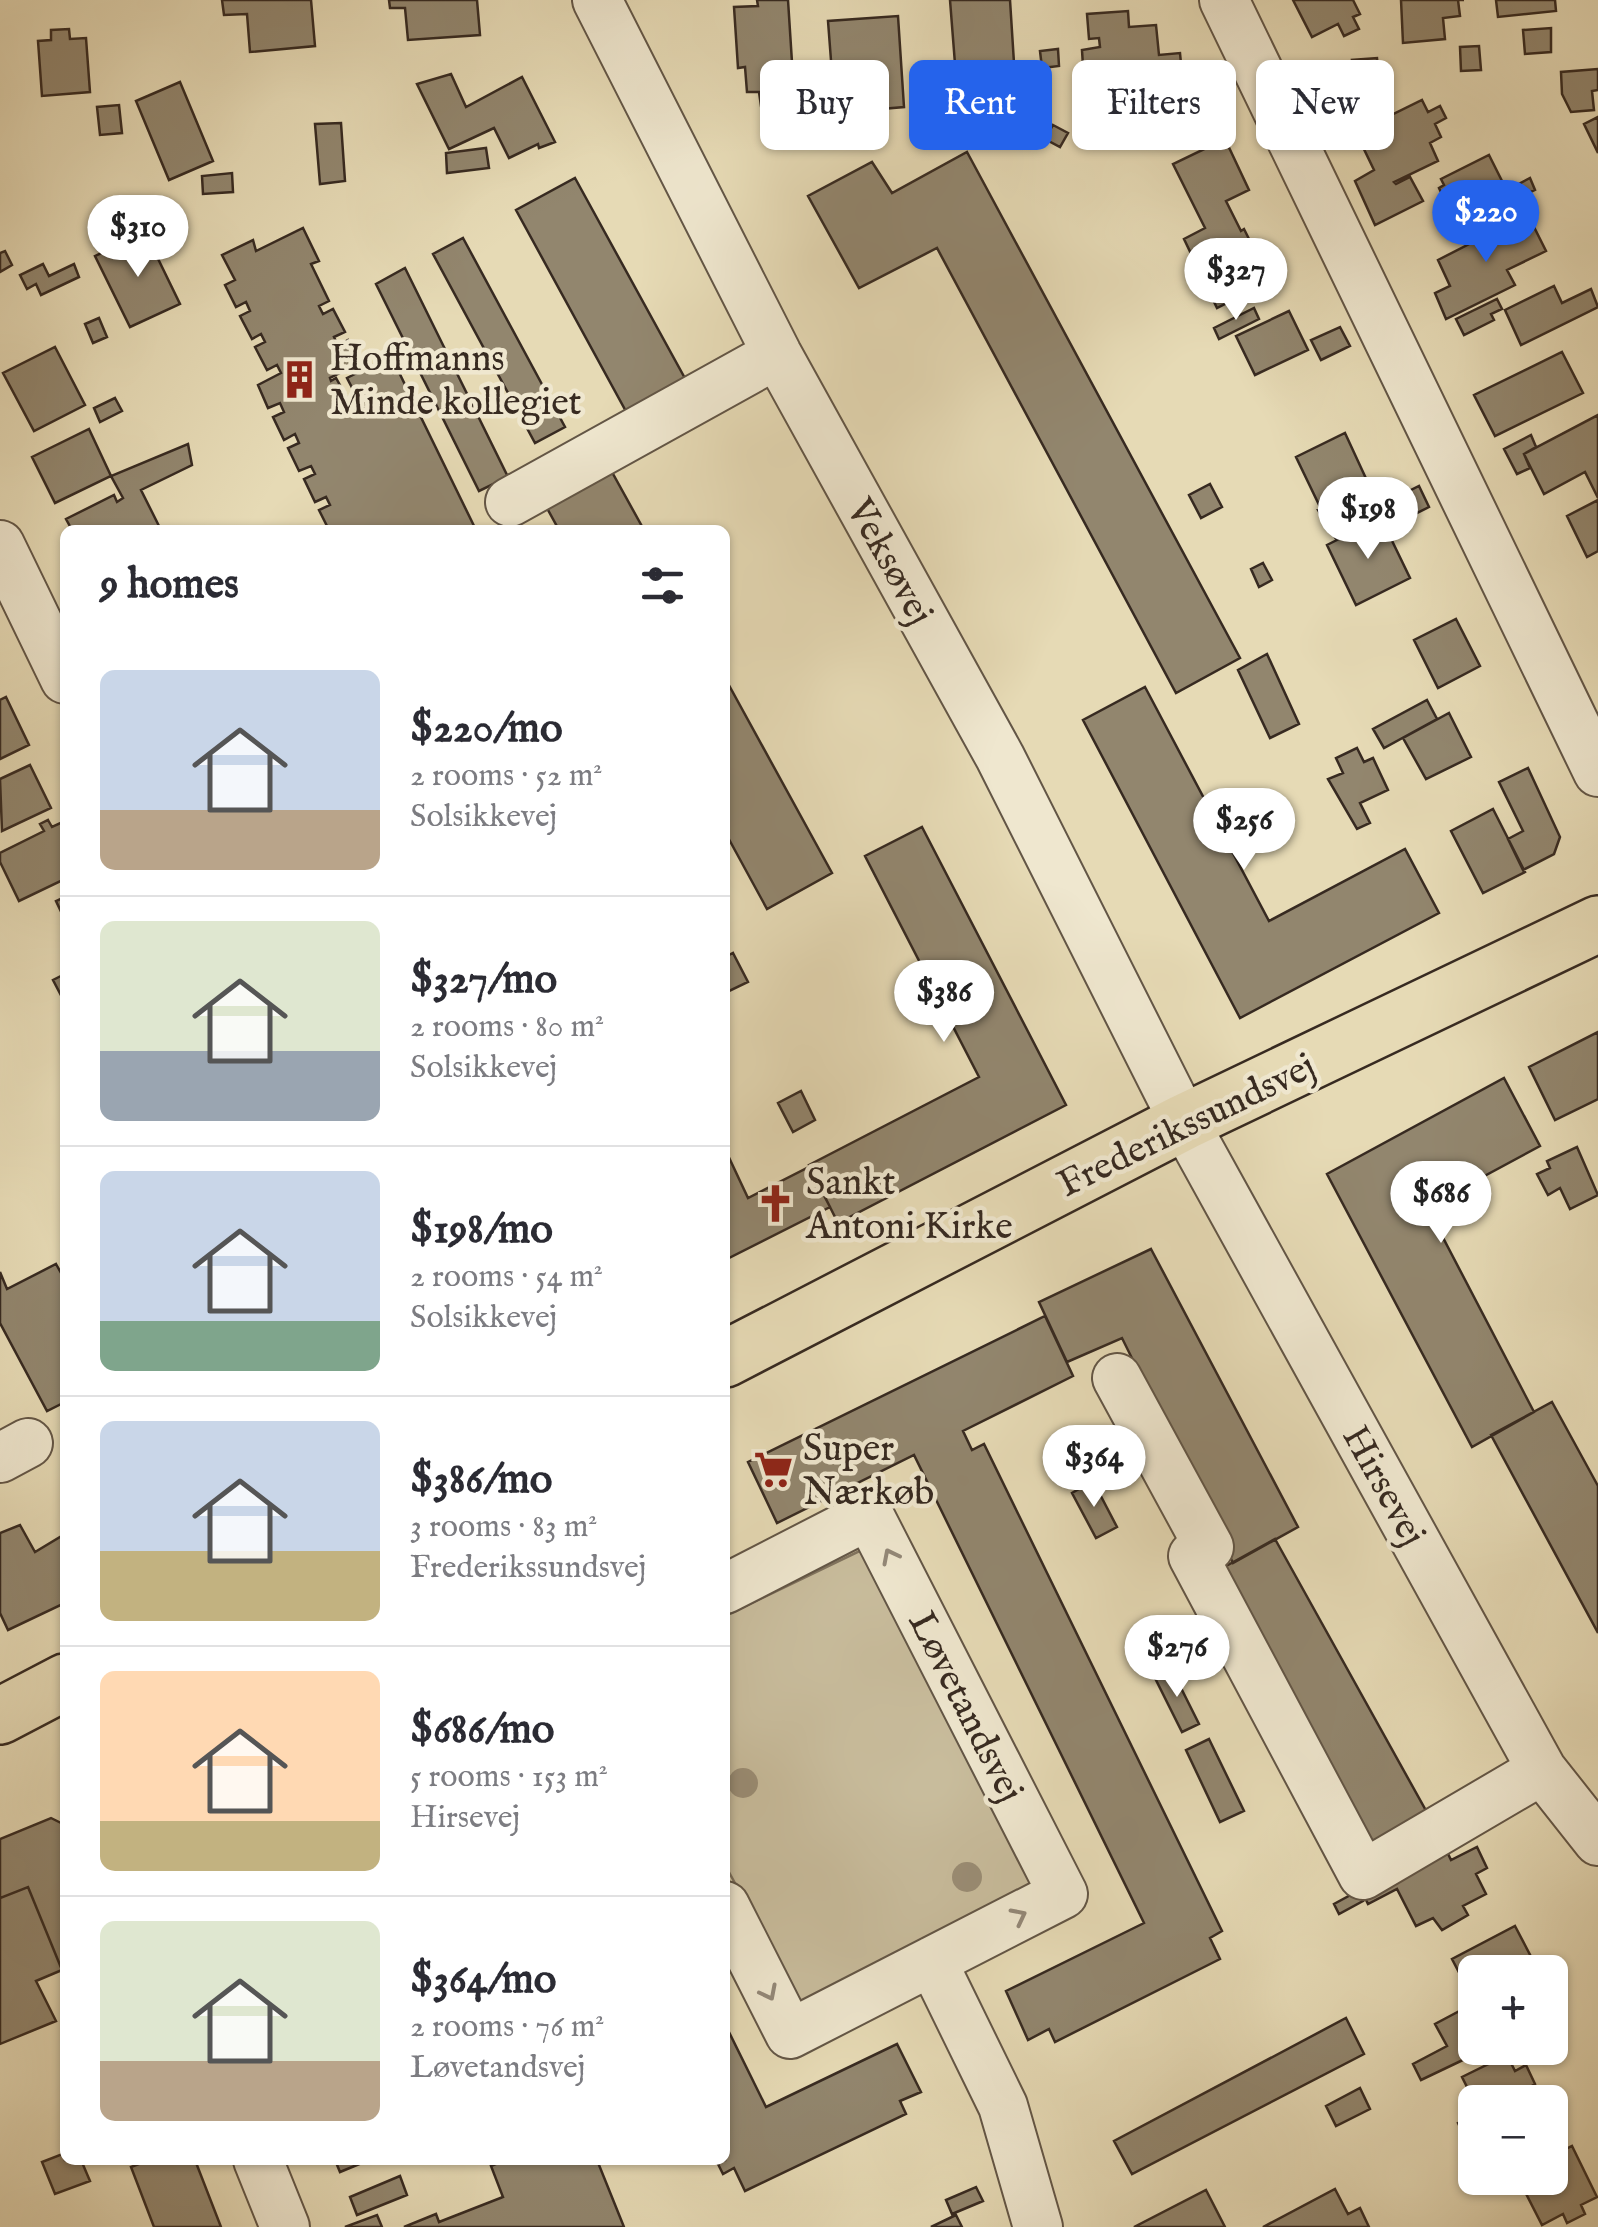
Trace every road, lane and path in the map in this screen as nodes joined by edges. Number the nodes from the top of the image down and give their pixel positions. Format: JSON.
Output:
{"nodes":[{"id":1,"x":597,"y":0,"type":"edge"},
{"id":2,"x":1224,"y":0,"type":"edge"},
{"id":3,"x":777,"y":354,"type":"junction"},
{"id":4,"x":510,"y":502,"type":"dead end"},
{"id":5,"x":0,"y":545,"type":"edge"},
{"id":6,"x":60,"y":668,"type":"edge"},
{"id":7,"x":1598,"y":772,"type":"edge"},
{"id":8,"x":1598,"y":924,"type":"edge"},
{"id":9,"x":1184,"y":1122,"type":"junction"},
{"id":10,"x":730,"y":1356,"type":"edge"},
{"id":11,"x":1117,"y":1378,"type":"dead end"},
{"id":12,"x":731,"y":1572,"type":"edge"},
{"id":13,"x":60,"y":1686,"type":"edge"},
{"id":14,"x":0,"y":1716,"type":"edge"},
{"id":15,"x":1542,"y":1770,"type":"junction"},
{"id":16,"x":1598,"y":1841,"type":"edge"},
{"id":17,"x":730,"y":1916,"type":"edge"},
{"id":18,"x":932,"y":1961,"type":"junction"},
{"id":19,"x":260,"y":2165,"type":"edge"},
{"id":20,"x":285,"y":2227,"type":"edge"},
{"id":21,"x":1038,"y":2227,"type":"edge"}],
"edges":[{"from":1,"to":3,"type":"street","name":"Veksøvej"},
{"from":2,"to":7,"type":"street"},
{"from":3,"to":4,"type":"street"},
{"from":3,"to":9,"type":"street","name":"Veksøvej"},
{"from":5,"to":6,"type":"street"},
{"from":8,"to":9,"type":"main road","name":"Frederikssundsvej"},
{"from":9,"to":10,"type":"main road","name":"Frederikssundsvej"},
{"from":9,"to":15,"type":"street","name":"Hirsevej"},
{"from":11,"to":15,"type":"street"},
{"from":18,"to":12,"type":"street","name":"Løvetandsvej","one_way":true},
{"from":13,"to":14,"type":"main road"},
{"from":15,"to":16,"type":"street","name":"Hirsevej"},
{"from":17,"to":18,"type":"street","name":"Løvetandsvej","one_way":true},
{"from":18,"to":21,"type":"street"},
{"from":19,"to":20,"type":"street"}]}
